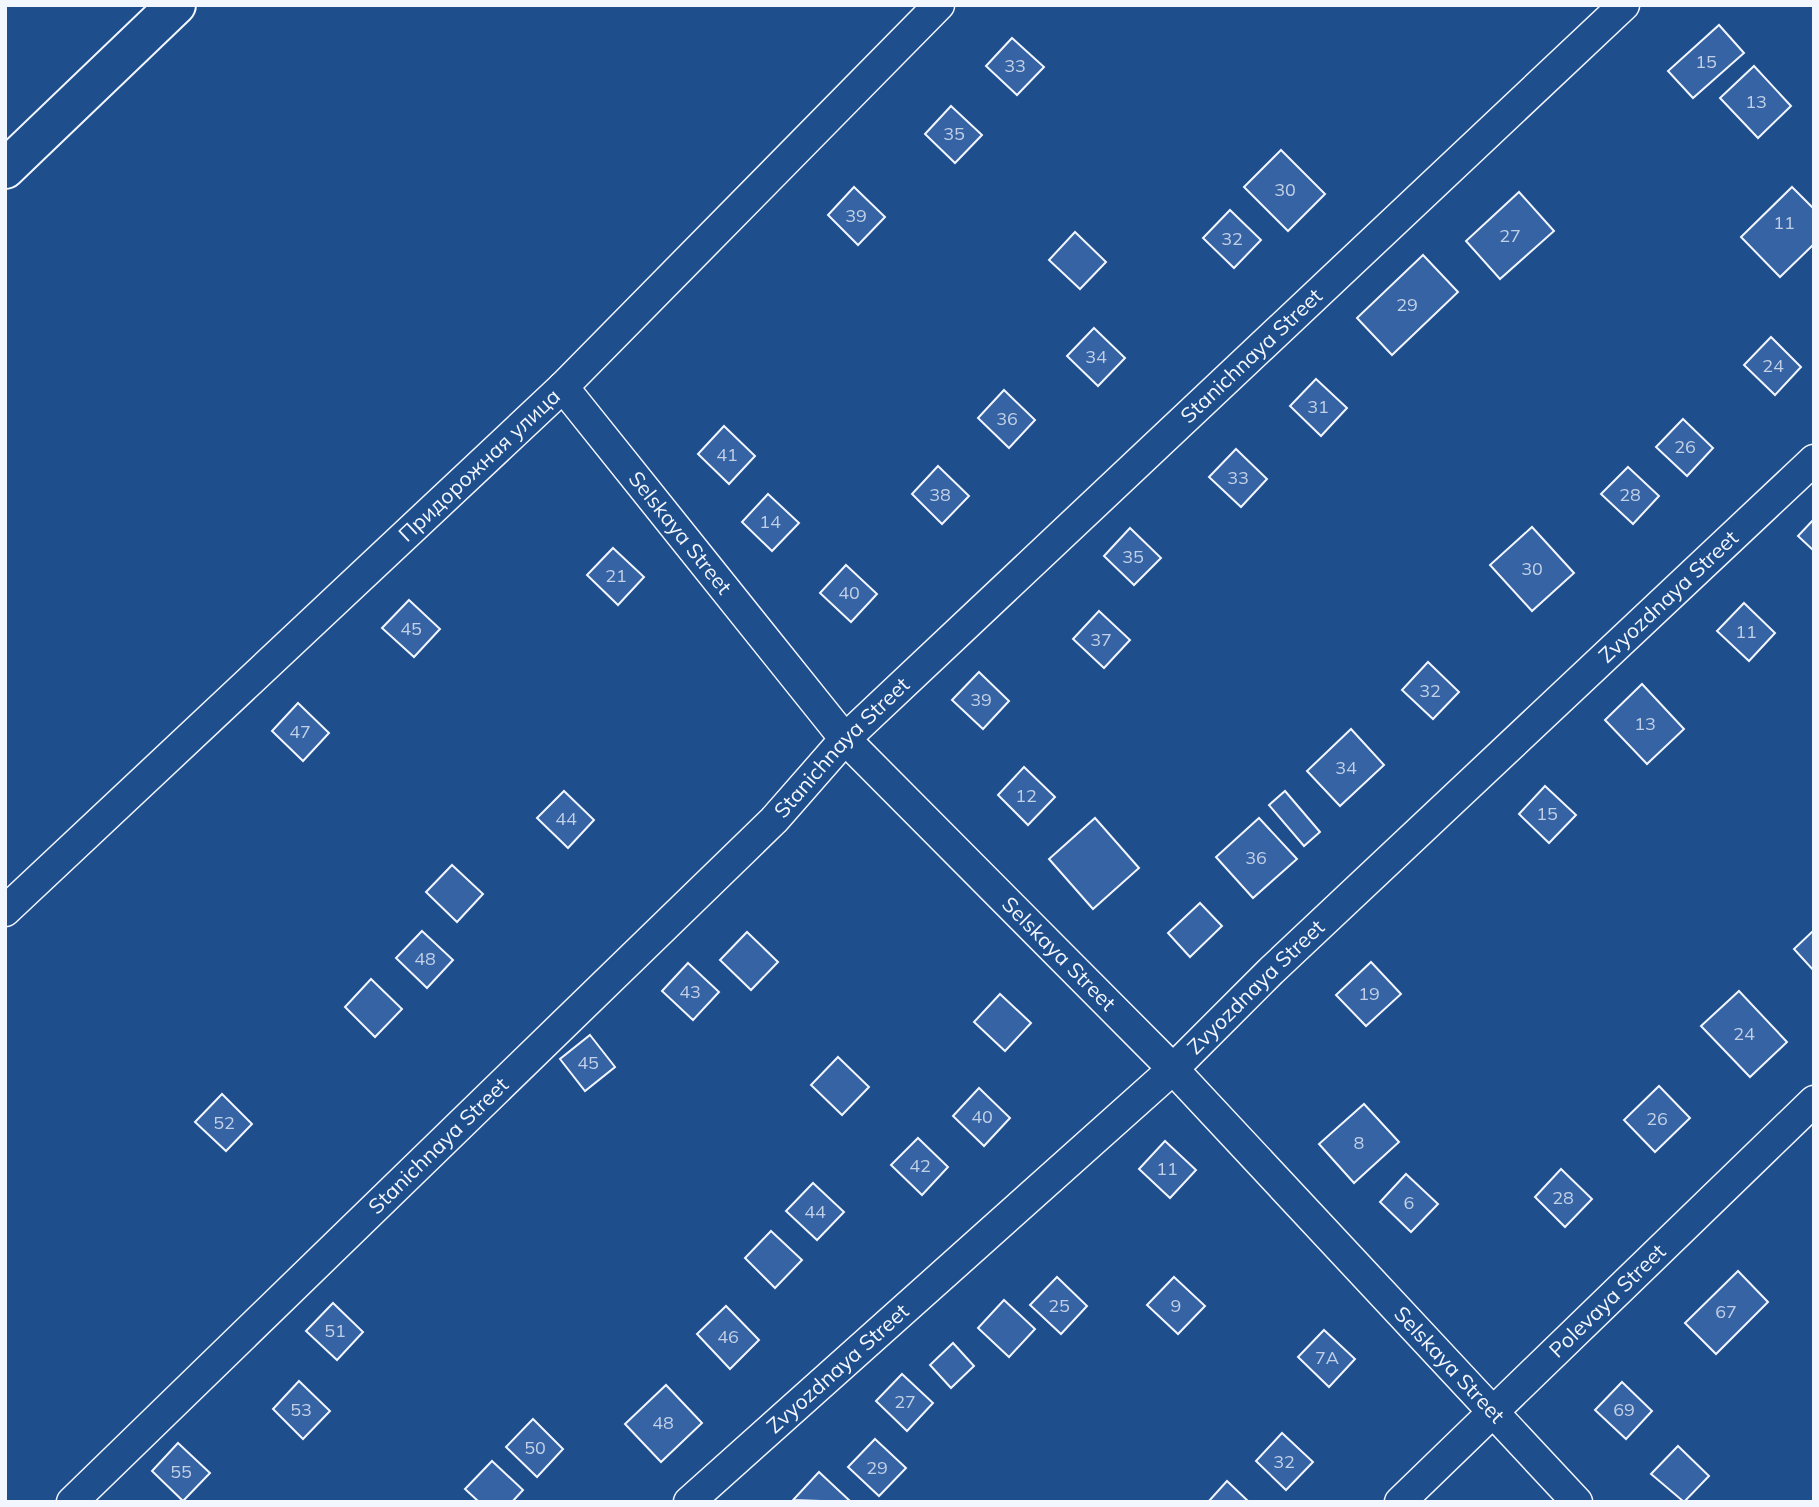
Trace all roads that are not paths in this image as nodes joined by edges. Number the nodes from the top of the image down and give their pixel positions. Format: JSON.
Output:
{"nodes":[{"id":1,"x":151,"y":5,"type":"edge"},
{"id":2,"x":176,"y":5,"type":"edge"},
{"id":3,"x":939,"y":5,"type":"edge"},
{"id":4,"x":1624,"y":5,"type":"edge"},
{"id":5,"x":5,"y":142,"type":"edge"},
{"id":6,"x":5,"y":169,"type":"edge"},
{"id":7,"x":563,"y":387,"type":"junction"},
{"id":8,"x":1814,"y":460,"type":"edge"},
{"id":9,"x":845,"y":739,"type":"junction"},
{"id":10,"x":5,"y":911,"type":"edge"},
{"id":11,"x":1173,"y":1069,"type":"junction"},
{"id":12,"x":1814,"y":1101,"type":"edge"},
{"id":13,"x":1493,"y":1414,"type":"junction"},
{"id":14,"x":72,"y":1502,"type":"edge"},
{"id":15,"x":689,"y":1502,"type":"edge"},
{"id":16,"x":1400,"y":1502,"type":"edge"},
{"id":17,"x":1577,"y":1502,"type":"edge"}],
"edges":[{"from":1,"to":5,"type":"highway"},
{"from":2,"to":6,"type":"highway"},
{"from":3,"to":7,"type":"street","name":"Придорожная улица"},
{"from":4,"to":9,"type":"street","name":"Stanichnaya Street"},
{"from":7,"to":9,"type":"street","name":"Selskaya Street"},
{"from":7,"to":10,"type":"street","name":"Придорожная улица"},
{"from":8,"to":11,"type":"street","name":"Zvyozdnaya Street"},
{"from":9,"to":11,"type":"street","name":"Selskaya Street"},
{"from":9,"to":14,"type":"street","name":"Stanichnaya Street"},
{"from":11,"to":13,"type":"street","name":"Selskaya Street"},
{"from":11,"to":15,"type":"street","name":"Zvyozdnaya Street"},
{"from":12,"to":13,"type":"street","name":"Polevaya Street"},
{"from":13,"to":16,"type":"street","name":"Polevaya Street"},
{"from":13,"to":17,"type":"street","name":"Selskaya Street"}]}
